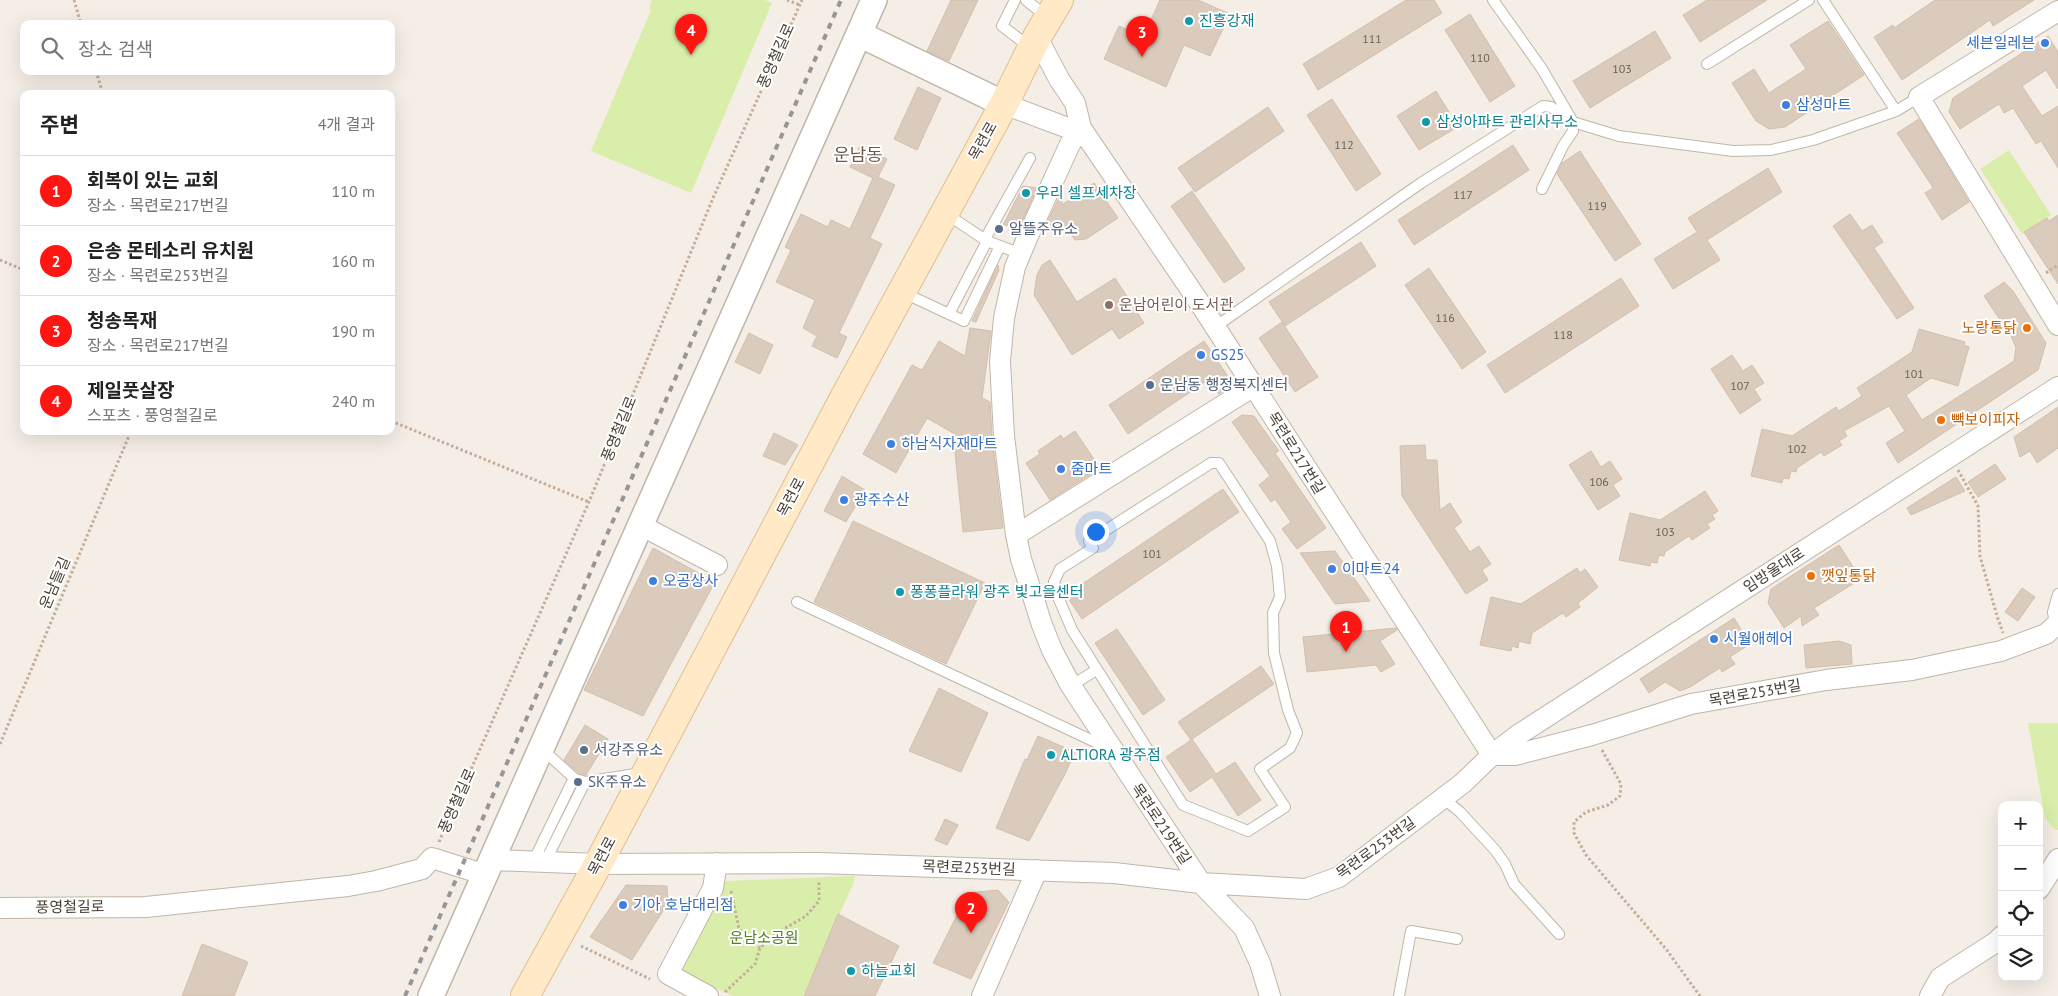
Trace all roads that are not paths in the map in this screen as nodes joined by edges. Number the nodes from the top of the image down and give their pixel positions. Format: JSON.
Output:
{"nodes":[{"id":1,"x":874,"y":0,"type":"edge"},
{"id":2,"x":1015,"y":0,"type":"edge"},
{"id":3,"x":1026,"y":0,"type":"edge"},
{"id":4,"x":1493,"y":0,"type":"edge"},
{"id":5,"x":1809,"y":0,"type":"edge"},
{"id":6,"x":1823,"y":0,"type":"edge"},
{"id":7,"x":2058,"y":11,"type":"edge"},
{"id":8,"x":1044,"y":26,"type":"edge"},
{"id":9,"x":859,"y":34,"type":"junction"},
{"id":10,"x":1707,"y":64,"type":"dead end"},
{"id":11,"x":1919,"y":97,"type":"junction"},
{"id":12,"x":1004,"y":104,"type":"junction"},
{"id":13,"x":1896,"y":111,"type":"junction"},
{"id":14,"x":1573,"y":122,"type":"junction"},
{"id":15,"x":1081,"y":128,"type":"junction"},
{"id":16,"x":1030,"y":158,"type":"dead end"},
{"id":17,"x":1542,"y":189,"type":"dead end"},
{"id":18,"x":944,"y":212,"type":"junction"},
{"id":19,"x":986,"y":240,"type":"junction"},
{"id":20,"x":1000,"y":246,"type":"junction"},
{"id":21,"x":1021,"y":254,"type":"junction"},
{"id":22,"x":901,"y":292,"type":"junction"},
{"id":23,"x":949,"y":314,"type":"junction"},
{"id":24,"x":2058,"y":325,"type":"edge"},
{"id":25,"x":1215,"y":327,"type":"junction"},
{"id":26,"x":1254,"y":386,"type":"junction"},
{"id":27,"x":2058,"y":387,"type":"edge"},
{"id":28,"x":640,"y":525,"type":"junction"},
{"id":29,"x":1016,"y":535,"type":"junction"},
{"id":30,"x":717,"y":565,"type":"dead end"},
{"id":31,"x":2058,"y":594,"type":"edge"},
{"id":32,"x":797,"y":602,"type":"dead end"},
{"id":33,"x":2056,"y":626,"type":"edge"},
{"id":34,"x":1096,"y":670,"type":"junction"},
{"id":35,"x":1071,"y":686,"type":"junction"},
{"id":36,"x":542,"y":748,"type":"junction"},
{"id":37,"x":1111,"y":749,"type":"junction"},
{"id":38,"x":1492,"y":755,"type":"junction"},
{"id":39,"x":646,"y":772,"type":"junction"},
{"id":40,"x":574,"y":778,"type":"junction"},
{"id":41,"x":585,"y":782,"type":"junction"},
{"id":42,"x":1444,"y":798,"type":"junction"},
{"id":43,"x":2058,"y":859,"type":"edge"},
{"id":44,"x":539,"y":862,"type":"junction"},
{"id":45,"x":717,"y":863,"type":"junction"},
{"id":46,"x":598,"y":864,"type":"junction"},
{"id":47,"x":490,"y":868,"type":"junction"},
{"id":48,"x":1037,"y":870,"type":"junction"},
{"id":49,"x":1201,"y":883,"type":"junction"},
{"id":50,"x":2043,"y":883,"type":"edge"},
{"id":51,"x":0,"y":908,"type":"edge"},
{"id":52,"x":1559,"y":934,"type":"dead end"},
{"id":53,"x":1456,"y":939,"type":"dead end"},
{"id":54,"x":1998,"y":940,"type":"edge"},
{"id":55,"x":716,"y":995,"type":"edge"},
{"id":56,"x":431,"y":996,"type":"edge"},
{"id":57,"x":525,"y":996,"type":"edge"},
{"id":58,"x":982,"y":996,"type":"edge"},
{"id":59,"x":1270,"y":996,"type":"edge"},
{"id":60,"x":1399,"y":996,"type":"edge"},
{"id":61,"x":1930,"y":996,"type":"edge"}],
"edges":[{"from":1,"to":9,"type":"street"},
{"from":2,"to":8,"type":"lane"},
{"from":3,"to":8,"type":"lane"},
{"from":4,"to":14,"type":"lane"},
{"from":5,"to":10,"type":"lane"},
{"from":6,"to":13,"type":"lane"},
{"from":7,"to":11,"type":"street"},
{"from":8,"to":12,"type":"main road","name":"목련로"},
{"from":8,"to":15,"type":"street","name":"목련로217번길"},
{"from":9,"to":12,"type":"street"},
{"from":9,"to":28,"type":"street"},
{"from":11,"to":13,"type":"lane"},
{"from":11,"to":24,"type":"street"},
{"from":12,"to":15,"type":"street"},
{"from":12,"to":18,"type":"main road","name":"목련로"},
{"from":13,"to":14,"type":"lane"},
{"from":14,"to":17,"type":"lane"},
{"from":14,"to":25,"type":"lane"},
{"from":15,"to":21,"type":"street","name":"목련로219번길"},
{"from":15,"to":25,"type":"street","name":"목련로217번길"},
{"from":16,"to":19,"type":"lane"},
{"from":18,"to":19,"type":"lane"},
{"from":18,"to":22,"type":"main road","name":"목련로"},
{"from":19,"to":20,"type":"lane"},
{"from":19,"to":23,"type":"lane"},
{"from":20,"to":21,"type":"lane"},
{"from":20,"to":23,"type":"lane"},
{"from":21,"to":29,"type":"street","name":"목련로219번길"},
{"from":22,"to":23,"type":"lane"},
{"from":22,"to":39,"type":"main road","name":"목련로"},
{"from":25,"to":26,"type":"street","name":"목련로217번길"},
{"from":26,"to":29,"type":"street"},
{"from":26,"to":38,"type":"street","name":"목련로217번길"},
{"from":27,"to":38,"type":"street","name":"임방울대로"},
{"from":28,"to":30,"type":"street"},
{"from":28,"to":36,"type":"street"},
{"from":29,"to":35,"type":"street","name":"목련로219번길"},
{"from":31,"to":33,"type":"lane"},
{"from":32,"to":37,"type":"lane"},
{"from":33,"to":38,"type":"street","name":"목련로253번길"},
{"from":34,"to":34,"type":"lane"},
{"from":34,"to":35,"type":"lane"},
{"from":35,"to":37,"type":"street","name":"목련로219번길"},
{"from":36,"to":40,"type":"lane"},
{"from":36,"to":47,"type":"street"},
{"from":37,"to":49,"type":"street","name":"목련로219번길"},
{"from":38,"to":42,"type":"street","name":"목련로253번길"},
{"from":39,"to":41,"type":"lane"},
{"from":39,"to":46,"type":"main road","name":"목련로"},
{"from":40,"to":41,"type":"lane"},
{"from":40,"to":44,"type":"lane"},
{"from":41,"to":44,"type":"lane"},
{"from":42,"to":49,"type":"street","name":"목련로253번길"},
{"from":42,"to":52,"type":"lane"},
{"from":43,"to":50,"type":"street"},
{"from":44,"to":46,"type":"street","name":"목련로253번길"},
{"from":44,"to":47,"type":"street","name":"목련로253번길"},
{"from":45,"to":46,"type":"street","name":"목련로253번길"},
{"from":45,"to":48,"type":"street","name":"목련로253번길"},
{"from":45,"to":55,"type":"street"},
{"from":46,"to":57,"type":"main road","name":"목련로"},
{"from":47,"to":51,"type":"street","name":"풍영철길로"},
{"from":47,"to":56,"type":"street"},
{"from":48,"to":49,"type":"street","name":"목련로253번길"},
{"from":48,"to":58,"type":"street"},
{"from":49,"to":59,"type":"street","name":"목련로219번길"},
{"from":53,"to":60,"type":"lane"},
{"from":54,"to":61,"type":"street"}]}
